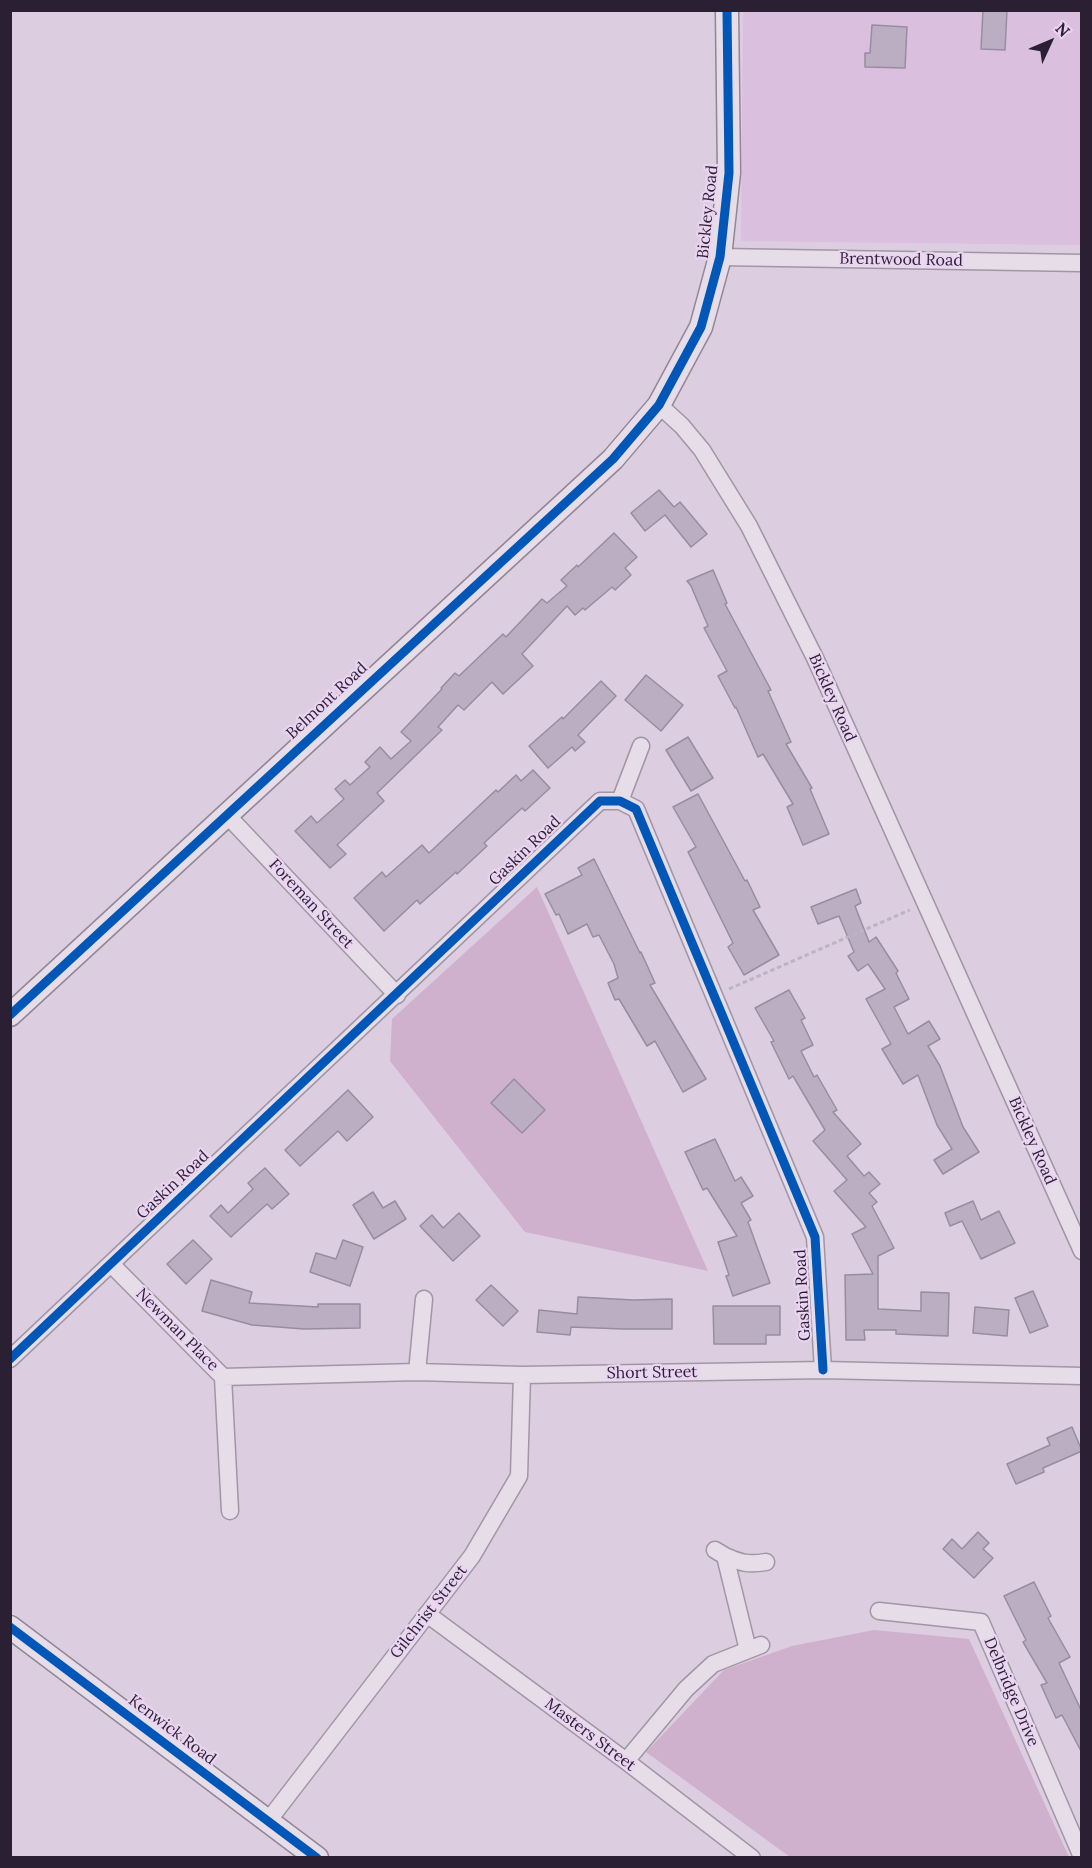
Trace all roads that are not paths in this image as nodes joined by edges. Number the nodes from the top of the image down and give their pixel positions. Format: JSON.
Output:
{"nodes":[{"id":1,"x":726,"y":10,"type":"edge"},
{"id":2,"x":720,"y":257,"type":"junction"},
{"id":3,"x":1082,"y":263,"type":"edge"},
{"id":4,"x":659,"y":405,"type":"junction"},
{"id":5,"x":641,"y":746,"type":"dead end"},
{"id":6,"x":620,"y":801,"type":"junction"},
{"id":7,"x":226,"y":814,"type":"junction"},
{"id":8,"x":397,"y":995,"type":"junction"},
{"id":9,"x":10,"y":1015,"type":"edge"},
{"id":10,"x":1082,"y":1251,"type":"edge"},
{"id":11,"x":111,"y":1264,"type":"junction"},
{"id":12,"x":424,"y":1299,"type":"dead end"},
{"id":13,"x":10,"y":1359,"type":"edge"},
{"id":14,"x":823,"y":1370,"type":"junction"},
{"id":15,"x":417,"y":1372,"type":"junction"},
{"id":16,"x":522,"y":1375,"type":"junction"},
{"id":17,"x":1082,"y":1376,"type":"edge"},
{"id":18,"x":224,"y":1377,"type":"junction"},
{"id":19,"x":230,"y":1511,"type":"dead end"},
{"id":20,"x":766,"y":1562,"type":"dead end"},
{"id":21,"x":879,"y":1611,"type":"dead end"},
{"id":22,"x":427,"y":1614,"type":"junction"},
{"id":23,"x":10,"y":1627,"type":"edge"},
{"id":24,"x":626,"y":1761,"type":"junction"},
{"id":25,"x":268,"y":1821,"type":"junction"},
{"id":26,"x":316,"y":1857,"type":"edge"},
{"id":27,"x":752,"y":1857,"type":"edge"},
{"id":28,"x":1082,"y":1857,"type":"edge"}],
"edges":[{"from":1,"to":2,"type":"street","name":"Bickley Road"},
{"from":2,"to":3,"type":"street","name":"Brentwood Road"},
{"from":2,"to":4,"type":"street","name":"Bickley Road"},
{"from":4,"to":7,"type":"street","name":"Belmont Road"},
{"from":4,"to":10,"type":"street","name":"Bickley Road"},
{"from":5,"to":6,"type":"street"},
{"from":6,"to":8,"type":"street","name":"Gaskin Road"},
{"from":6,"to":14,"type":"street","name":"Gaskin Road"},
{"from":7,"to":8,"type":"street","name":"Foreman Street"},
{"from":7,"to":9,"type":"street","name":"Belmont Road"},
{"from":8,"to":11,"type":"street","name":"Gaskin Road"},
{"from":11,"to":13,"type":"street","name":"Gaskin Road"},
{"from":11,"to":18,"type":"street","name":"Newman Place"},
{"from":12,"to":15,"type":"street"},
{"from":14,"to":16,"type":"street","name":"Short Street"},
{"from":14,"to":17,"type":"street","name":"Short Street"},
{"from":15,"to":16,"type":"street","name":"Short Street"},
{"from":15,"to":18,"type":"street","name":"Short Street"},
{"from":16,"to":22,"type":"street","name":"Gilchrist Street"},
{"from":18,"to":19,"type":"street","name":"Newman Place"},
{"from":20,"to":24,"type":"street"},
{"from":21,"to":28,"type":"street","name":"Delbridge Drive"},
{"from":22,"to":24,"type":"street","name":"Masters Street"},
{"from":22,"to":25,"type":"street","name":"Gilchrist Street"},
{"from":23,"to":25,"type":"street","name":"Kenwick Road"},
{"from":24,"to":27,"type":"street","name":"Masters Street"},
{"from":25,"to":26,"type":"street","name":"Kenwick Road"}]}
